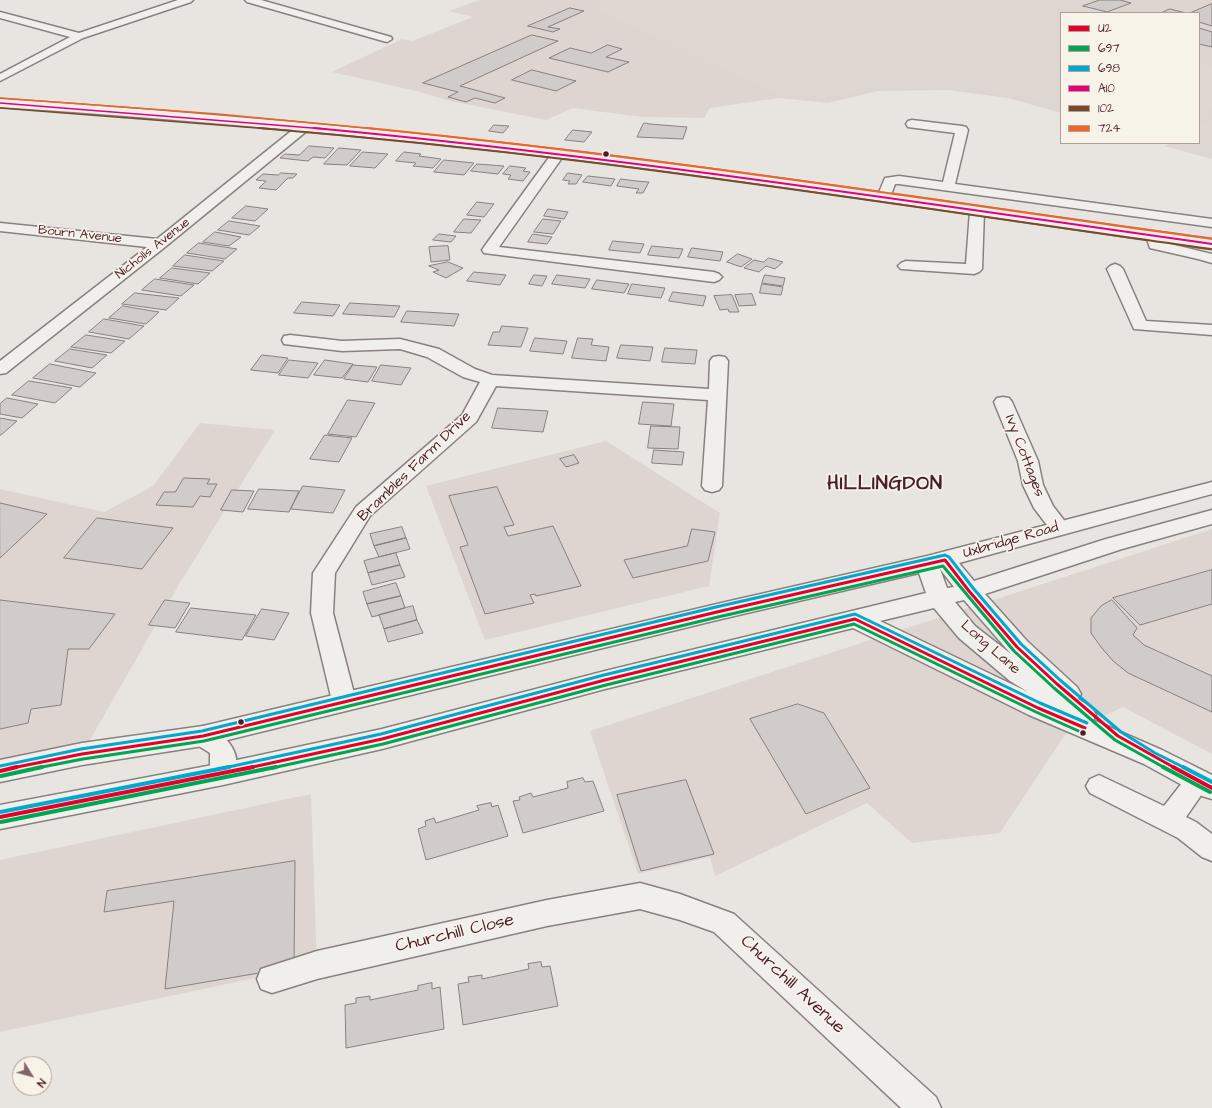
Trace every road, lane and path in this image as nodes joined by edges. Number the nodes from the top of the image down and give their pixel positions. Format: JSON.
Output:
{"nodes":[{"id":1,"x":188,"y":0,"type":"edge"},
{"id":2,"x":250,"y":0,"type":"edge"},
{"id":3,"x":0,"y":15,"type":"edge"},
{"id":4,"x":78,"y":36,"type":"junction"},
{"id":5,"x":387,"y":39,"type":"dead end"},
{"id":6,"x":0,"y":78,"type":"edge"},
{"id":7,"x":0,"y":103,"type":"edge"},
{"id":8,"x":912,"y":124,"type":"dead end"},
{"id":9,"x":304,"y":127,"type":"junction"},
{"id":10,"x":558,"y":155,"type":"junction"},
{"id":11,"x":948,"y":187,"type":"junction"},
{"id":12,"x":884,"y":197,"type":"junction"},
{"id":13,"x":977,"y":211,"type":"junction"},
{"id":14,"x":1212,"y":223,"type":"edge"},
{"id":15,"x":0,"y":227,"type":"edge"},
{"id":16,"x":1152,"y":236,"type":"junction"},
{"id":17,"x":160,"y":244,"type":"junction"},
{"id":18,"x":1212,"y":244,"type":"edge"},
{"id":19,"x":1212,"y":259,"type":"edge"},
{"id":20,"x":906,"y":266,"type":"dead end"},
{"id":21,"x":1115,"y":269,"type":"dead end"},
{"id":22,"x":714,"y":277,"type":"dead end"},
{"id":23,"x":1212,"y":330,"type":"edge"},
{"id":24,"x":290,"y":340,"type":"dead end"},
{"id":25,"x":719,"y":361,"type":"dead end"},
{"id":26,"x":0,"y":369,"type":"edge"},
{"id":27,"x":490,"y":380,"type":"junction"},
{"id":28,"x":717,"y":395,"type":"junction"},
{"id":29,"x":1003,"y":402,"type":"dead end"},
{"id":30,"x":712,"y":486,"type":"dead end"},
{"id":31,"x":1212,"y":488,"type":"edge"},
{"id":32,"x":1212,"y":517,"type":"edge"},
{"id":33,"x":1060,"y":528,"type":"junction"},
{"id":34,"x":936,"y":562,"type":"junction"},
{"id":35,"x":969,"y":591,"type":"junction"},
{"id":36,"x":939,"y":598,"type":"junction"},
{"id":37,"x":855,"y":619,"type":"junction"},
{"id":38,"x":344,"y":701,"type":"junction"},
{"id":39,"x":203,"y":736,"type":"junction"},
{"id":40,"x":1118,"y":736,"type":"junction"},
{"id":41,"x":1153,"y":757,"type":"junction"},
{"id":42,"x":0,"y":771,"type":"edge"},
{"id":43,"x":223,"y":774,"type":"junction"},
{"id":44,"x":1205,"y":784,"type":"edge"},
{"id":45,"x":1099,"y":786,"type":"dead end"},
{"id":46,"x":0,"y":817,"type":"edge"},
{"id":47,"x":1168,"y":820,"type":"junction"},
{"id":48,"x":1212,"y":849,"type":"edge"},
{"id":49,"x":640,"y":896,"type":"joint"},
{"id":50,"x":272,"y":979,"type":"dead end"},
{"id":51,"x":925,"y":1108,"type":"edge"}],
"edges":[{"from":1,"to":4,"type":"street"},
{"from":2,"to":5,"type":"street"},
{"from":3,"to":4,"type":"street"},
{"from":4,"to":6,"type":"street"},
{"from":7,"to":9,"type":"main road"},
{"from":8,"to":11,"type":"street"},
{"from":9,"to":10,"type":"main road"},
{"from":9,"to":17,"type":"street","name":"Nicholls Avenue"},
{"from":10,"to":12,"type":"main road"},
{"from":10,"to":22,"type":"street"},
{"from":11,"to":12,"type":"street"},
{"from":11,"to":14,"type":"street"},
{"from":12,"to":13,"type":"main road"},
{"from":13,"to":16,"type":"main road"},
{"from":13,"to":20,"type":"street"},
{"from":15,"to":17,"type":"street","name":"Bourn Avenue"},
{"from":16,"to":18,"type":"main road"},
{"from":16,"to":19,"type":"street"},
{"from":17,"to":26,"type":"street","name":"Nicholls Avenue"},
{"from":21,"to":23,"type":"street"},
{"from":24,"to":27,"type":"street"},
{"from":25,"to":28,"type":"street"},
{"from":27,"to":28,"type":"street"},
{"from":27,"to":38,"type":"street","name":"Brambles Farm Drive"},
{"from":28,"to":30,"type":"street"},
{"from":29,"to":33,"type":"street","name":"Ivy Cottages"},
{"from":31,"to":33,"type":"main road","name":"Uxbridge Road"},
{"from":32,"to":35,"type":"main road"},
{"from":33,"to":34,"type":"main road","name":"Uxbridge Road"},
{"from":34,"to":35,"type":"main road","name":"Long Lane"},
{"from":34,"to":36,"type":"main road","name":"Long Lane"},
{"from":34,"to":38,"type":"main road","name":"Uxbridge Road"},
{"from":35,"to":36,"type":"main road"},
{"from":35,"to":40,"type":"main road","name":"Long Lane"},
{"from":36,"to":37,"type":"main road"},
{"from":36,"to":40,"type":"main road","name":"Long Lane"},
{"from":37,"to":41,"type":"main road","name":"Long Lane"},
{"from":37,"to":43,"type":"main road"},
{"from":38,"to":39,"type":"main road","name":"Uxbridge Road"},
{"from":39,"to":42,"type":"main road","name":"Uxbridge Road"},
{"from":39,"to":43,"type":"street"},
{"from":40,"to":41,"type":"main road","name":"Long Lane"},
{"from":41,"to":44,"type":"main road","name":"Long Lane"},
{"from":43,"to":46,"type":"main road"},
{"from":44,"to":47,"type":"street"},
{"from":45,"to":47,"type":"street"},
{"from":47,"to":48,"type":"street"},
{"from":49,"to":50,"type":"street","name":"Churchill Close"},
{"from":49,"to":51,"type":"street","name":"Churchill Avenue"}]}
